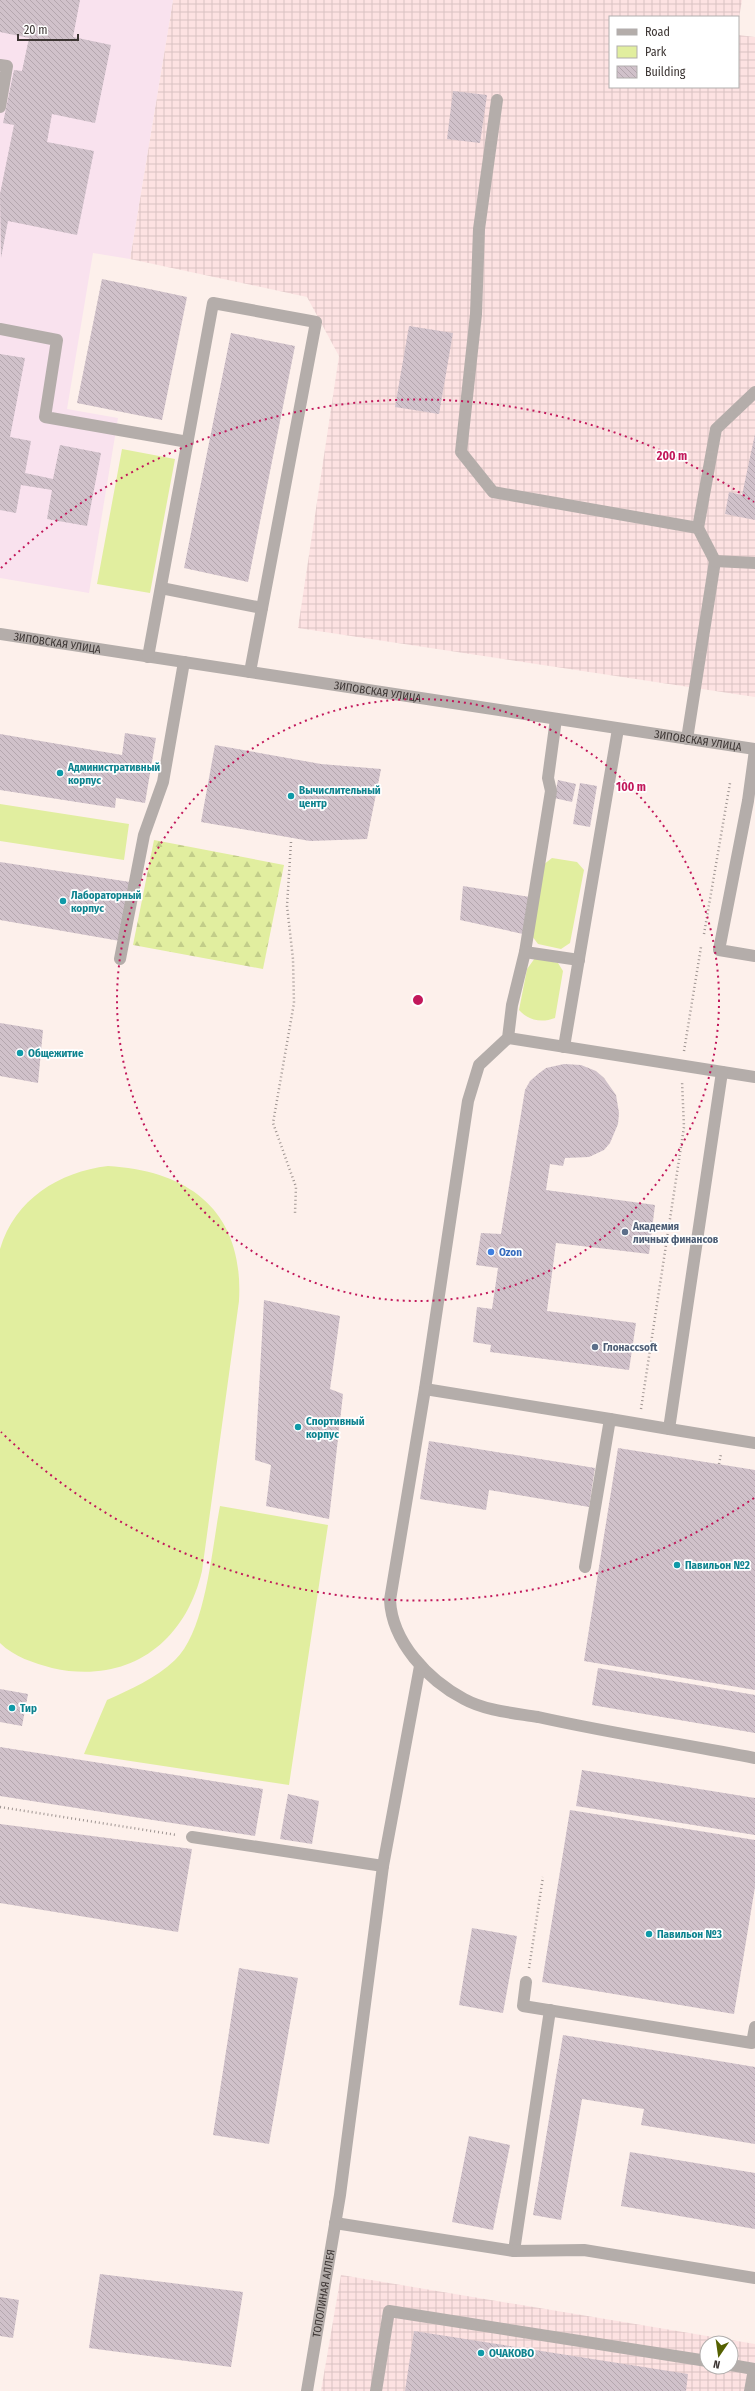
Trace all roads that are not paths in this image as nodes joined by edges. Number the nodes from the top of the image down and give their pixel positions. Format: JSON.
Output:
{"nodes":[{"id":1,"x":0,"y":65,"type":"edge"},
{"id":2,"x":497,"y":100,"type":"dead end"},
{"id":3,"x":0,"y":107,"type":"edge"},
{"id":4,"x":0,"y":328,"type":"edge"},
{"id":5,"x":755,"y":392,"type":"edge"},
{"id":6,"x":188,"y":442,"type":"junction"},
{"id":7,"x":698,"y":528,"type":"junction"},
{"id":8,"x":715,"y":561,"type":"junction"},
{"id":9,"x":755,"y":563,"type":"edge"},
{"id":10,"x":161,"y":588,"type":"junction"},
{"id":11,"x":262,"y":608,"type":"junction"},
{"id":12,"x":0,"y":634,"type":"edge"},
{"id":13,"x":148,"y":657,"type":"junction"},
{"id":14,"x":184,"y":662,"type":"junction"},
{"id":15,"x":250,"y":672,"type":"junction"},
{"id":16,"x":556,"y":719,"type":"junction"},
{"id":17,"x":618,"y":729,"type":"junction"},
{"id":18,"x":687,"y":739,"type":"junction"},
{"id":19,"x":755,"y":750,"type":"edge"},
{"id":20,"x":525,"y":952,"type":"junction"},
{"id":21,"x":755,"y":956,"type":"edge"},
{"id":22,"x":120,"y":959,"type":"dead end"},
{"id":23,"x":579,"y":960,"type":"junction"},
{"id":24,"x":508,"y":1038,"type":"junction"},
{"id":25,"x":564,"y":1047,"type":"junction"},
{"id":26,"x":722,"y":1072,"type":"junction"},
{"id":27,"x":755,"y":1077,"type":"edge"},
{"id":28,"x":426,"y":1389,"type":"junction"},
{"id":29,"x":610,"y":1419,"type":"junction"},
{"id":30,"x":669,"y":1429,"type":"junction"},
{"id":31,"x":755,"y":1443,"type":"edge"},
{"id":32,"x":585,"y":1567,"type":"dead end"},
{"id":33,"x":420,"y":1666,"type":"junction"},
{"id":34,"x":755,"y":1758,"type":"edge"},
{"id":35,"x":192,"y":1837,"type":"road end"},
{"id":36,"x":383,"y":1866,"type":"junction"},
{"id":37,"x":526,"y":1982,"type":"road end"},
{"id":38,"x":550,"y":2010,"type":"junction"},
{"id":39,"x":755,"y":2026,"type":"edge"},
{"id":40,"x":335,"y":2223,"type":"junction"},
{"id":41,"x":514,"y":2251,"type":"junction"},
{"id":42,"x":755,"y":2278,"type":"edge"},
{"id":43,"x":699,"y":2361,"type":"edge"},
{"id":44,"x":739,"y":2366,"type":"edge"},
{"id":45,"x":307,"y":2391,"type":"edge"},
{"id":46,"x":376,"y":2391,"type":"edge"},
{"id":47,"x":750,"y":2391,"type":"edge"}],
"edges":[{"from":1,"to":3,"type":"street"},
{"from":2,"to":7,"type":"street"},
{"from":4,"to":6,"type":"street"},
{"from":5,"to":7,"type":"street"},
{"from":6,"to":10,"type":"street"},
{"from":6,"to":11,"type":"street"},
{"from":7,"to":8,"type":"street"},
{"from":8,"to":9,"type":"street"},
{"from":8,"to":18,"type":"street"},
{"from":10,"to":11,"type":"street"},
{"from":10,"to":13,"type":"street"},
{"from":11,"to":15,"type":"street"},
{"from":12,"to":13,"type":"street","name":"ЗИПОВСКАЯ УЛИЦА"},
{"from":13,"to":14,"type":"street","name":"ЗИПОВСКАЯ УЛИЦА"},
{"from":14,"to":15,"type":"street","name":"ЗИПОВСКАЯ УЛИЦА"},
{"from":14,"to":22,"type":"street"},
{"from":15,"to":16,"type":"street","name":"ЗИПОВСКАЯ УЛИЦА"},
{"from":16,"to":17,"type":"street","name":"ЗИПОВСКАЯ УЛИЦА"},
{"from":16,"to":20,"type":"street"},
{"from":17,"to":18,"type":"street","name":"ЗИПОВСКАЯ УЛИЦА"},
{"from":17,"to":23,"type":"street"},
{"from":18,"to":19,"type":"street","name":"ЗИПОВСКАЯ УЛИЦА"},
{"from":19,"to":21,"type":"street"},
{"from":20,"to":23,"type":"street"},
{"from":20,"to":24,"type":"street"},
{"from":23,"to":25,"type":"street"},
{"from":24,"to":25,"type":"street"},
{"from":24,"to":28,"type":"street"},
{"from":25,"to":26,"type":"street"},
{"from":26,"to":27,"type":"street"},
{"from":26,"to":30,"type":"street"},
{"from":28,"to":29,"type":"street"},
{"from":28,"to":33,"type":"street"},
{"from":29,"to":30,"type":"street"},
{"from":29,"to":32,"type":"street"},
{"from":30,"to":31,"type":"street"},
{"from":33,"to":34,"type":"street"},
{"from":33,"to":36,"type":"street","name":"ТОПОЛИНАЯ АЛЛЕЯ"},
{"from":35,"to":36,"type":"street"},
{"from":36,"to":40,"type":"street","name":"ТОПОЛИНАЯ АЛЛЕЯ"},
{"from":37,"to":38,"type":"street"},
{"from":38,"to":39,"type":"street"},
{"from":38,"to":41,"type":"street"},
{"from":40,"to":41,"type":"street"},
{"from":40,"to":45,"type":"street","name":"ТОПОЛИНАЯ АЛЛЕЯ"},
{"from":41,"to":42,"type":"street"},
{"from":43,"to":46,"type":"street"},
{"from":44,"to":47,"type":"street"}]}
